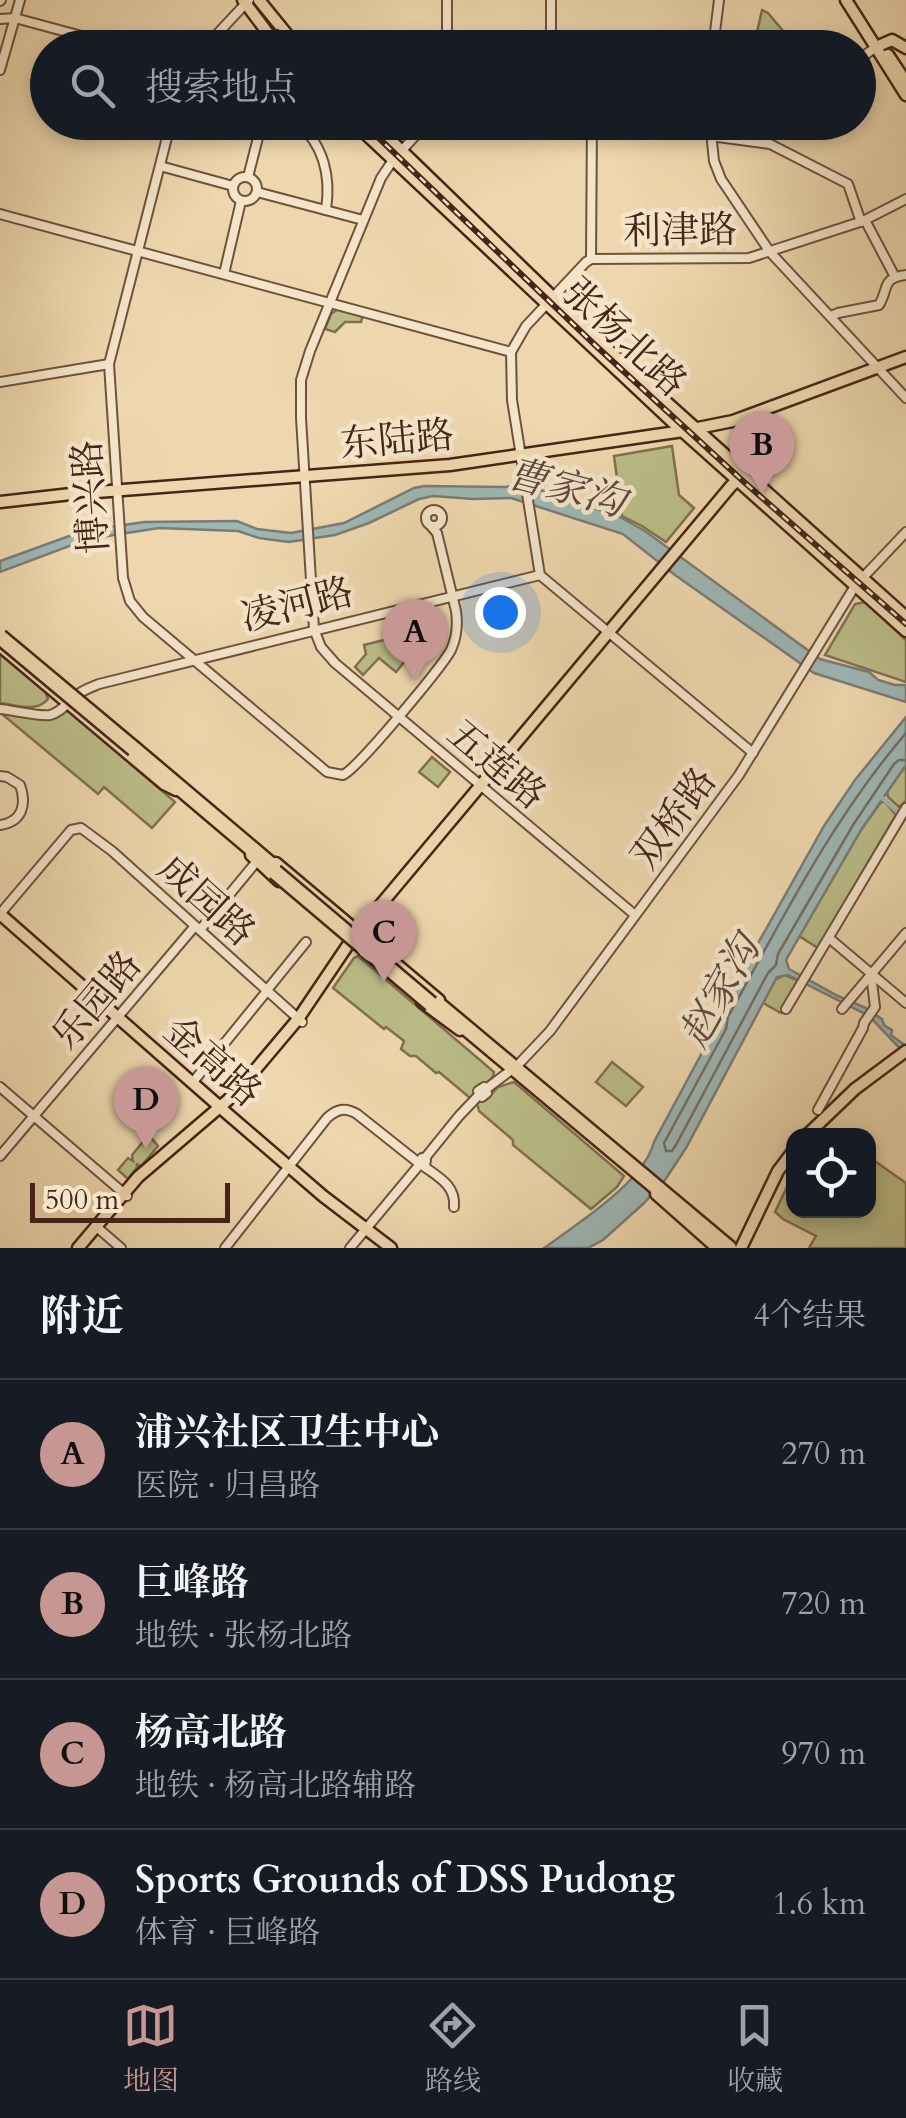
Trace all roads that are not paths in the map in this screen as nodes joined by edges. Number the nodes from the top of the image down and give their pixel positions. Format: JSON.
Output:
{"nodes":[{"id":1,"x":20,"y":0,"type":"edge"},
{"id":2,"x":259,"y":0,"type":"edge"},
{"id":3,"x":448,"y":0,"type":"edge"},
{"id":4,"x":551,"y":0,"type":"edge"},
{"id":5,"x":719,"y":0,"type":"edge"},
{"id":6,"x":850,"y":0,"type":"edge"},
{"id":7,"x":246,"y":1,"type":"edge"},
{"id":8,"x":0,"y":18,"type":"edge"},
{"id":9,"x":15,"y":18,"type":"junction"},
{"id":10,"x":59,"y":30,"type":"edge"},
{"id":11,"x":220,"y":30,"type":"edge"},
{"id":12,"x":266,"y":30,"type":"edge"},
{"id":13,"x":283,"y":30,"type":"edge"},
{"id":14,"x":447,"y":30,"type":"edge"},
{"id":15,"x":551,"y":30,"type":"edge"},
{"id":16,"x":716,"y":30,"type":"edge"},
{"id":17,"x":869,"y":30,"type":"edge"},
{"id":18,"x":876,"y":42,"type":"edge"},
{"id":19,"x":878,"y":45,"type":"junction"},
{"id":20,"x":906,"y":51,"type":"edge"},
{"id":21,"x":0,"y":70,"type":"edge"},
{"id":22,"x":906,"y":82,"type":"edge"},
{"id":23,"x":906,"y":94,"type":"edge"},
{"id":24,"x":166,"y":140,"type":"edge"},
{"id":25,"x":257,"y":140,"type":"edge"},
{"id":26,"x":314,"y":140,"type":"edge"},
{"id":27,"x":377,"y":140,"type":"edge"},
{"id":28,"x":386,"y":140,"type":"edge"},
{"id":29,"x":411,"y":140,"type":"edge"},
{"id":30,"x":592,"y":140,"type":"edge"},
{"id":31,"x":710,"y":140,"type":"edge"},
{"id":32,"x":740,"y":140,"type":"edge"},
{"id":33,"x":397,"y":155,"type":"junction"},
{"id":34,"x":160,"y":166,"type":"junction"},
{"id":35,"x":248,"y":177,"type":"junction"},
{"id":36,"x":233,"y":186,"type":"junction"},
{"id":37,"x":258,"y":192,"type":"junction"},
{"id":38,"x":906,"y":200,"type":"edge"},
{"id":39,"x":241,"y":201,"type":"junction"},
{"id":40,"x":326,"y":210,"type":"junction"},
{"id":41,"x":0,"y":214,"type":"edge"},
{"id":42,"x":363,"y":220,"type":"junction"},
{"id":43,"x":863,"y":221,"type":"junction"},
{"id":44,"x":138,"y":250,"type":"junction"},
{"id":45,"x":770,"y":252,"type":"junction"},
{"id":46,"x":592,"y":260,"type":"junction"},
{"id":47,"x":224,"y":274,"type":"junction"},
{"id":48,"x":906,"y":276,"type":"edge"},
{"id":49,"x":895,"y":277,"type":"junction"},
{"id":50,"x":549,"y":301,"type":"junction"},
{"id":51,"x":330,"y":302,"type":"junction"},
{"id":52,"x":831,"y":316,"type":"junction"},
{"id":53,"x":510,"y":352,"type":"junction"},
{"id":54,"x":906,"y":358,"type":"edge"},
{"id":55,"x":108,"y":364,"type":"junction"},
{"id":56,"x":879,"y":369,"type":"junction"},
{"id":57,"x":0,"y":382,"type":"edge"},
{"id":58,"x":906,"y":398,"type":"edge"},
{"id":59,"x":690,"y":432,"type":"junction"},
{"id":60,"x":521,"y":456,"type":"junction"},
{"id":61,"x":741,"y":478,"type":"junction"},
{"id":62,"x":305,"y":479,"type":"junction"},
{"id":63,"x":118,"y":495,"type":"junction"},
{"id":64,"x":0,"y":504,"type":"edge"},
{"id":65,"x":436,"y":528,"type":"dead end"},
{"id":66,"x":906,"y":532,"type":"edge"},
{"id":67,"x":539,"y":574,"type":"junction"},
{"id":68,"x":858,"y":582,"type":"junction"},
{"id":69,"x":452,"y":595,"type":"junction"},
{"id":70,"x":906,"y":617,"type":"edge"},
{"id":71,"x":316,"y":630,"type":"junction"},
{"id":72,"x":906,"y":630,"type":"edge"},
{"id":73,"x":610,"y":634,"type":"junction"},
{"id":74,"x":0,"y":640,"type":"edge"},
{"id":75,"x":177,"y":646,"type":"junction"},
{"id":76,"x":211,"y":656,"type":"junction"},
{"id":77,"x":194,"y":659,"type":"junction"},
{"id":78,"x":176,"y":662,"type":"junction"},
{"id":79,"x":210,"y":674,"type":"junction"},
{"id":80,"x":69,"y":698,"type":"junction"},
{"id":81,"x":0,"y":709,"type":"edge"},
{"id":82,"x":398,"y":715,"type":"junction"},
{"id":83,"x":753,"y":754,"type":"junction"},
{"id":84,"x":0,"y":776,"type":"edge"},
{"id":85,"x":483,"y":786,"type":"junction"},
{"id":86,"x":178,"y":789,"type":"junction"},
{"id":87,"x":906,"y":808,"type":"edge"},
{"id":88,"x":0,"y":825,"type":"edge"},
{"id":89,"x":245,"y":845,"type":"junction"},
{"id":90,"x":257,"y":861,"type":"junction"},
{"id":91,"x":0,"y":914,"type":"edge"},
{"id":92,"x":636,"y":914,"type":"junction"},
{"id":93,"x":198,"y":928,"type":"junction"},
{"id":94,"x":906,"y":933,"type":"edge"},
{"id":95,"x":356,"y":938,"type":"junction"},
{"id":96,"x":829,"y":938,"type":"junction"},
{"id":97,"x":306,"y":942,"type":"dead end"},
{"id":98,"x":872,"y":974,"type":"junction"},
{"id":99,"x":267,"y":991,"type":"junction"},
{"id":100,"x":906,"y":1003,"type":"edge"},
{"id":101,"x":786,"y":1009,"type":"dead end"},
{"id":102,"x":842,"y":1009,"type":"dead end"},
{"id":103,"x":118,"y":1017,"type":"junction"},
{"id":104,"x":300,"y":1021,"type":"junction"},
{"id":105,"x":466,"y":1032,"type":"junction"},
{"id":106,"x":904,"y":1054,"type":"edge"},
{"id":107,"x":512,"y":1070,"type":"junction"},
{"id":108,"x":192,"y":1082,"type":"junction"},
{"id":109,"x":0,"y":1087,"type":"edge"},
{"id":110,"x":221,"y":1108,"type":"junction"},
{"id":111,"x":818,"y":1110,"type":"dead end"},
{"id":112,"x":34,"y":1116,"type":"junction"},
{"id":113,"x":818,"y":1128,"type":"edge"},
{"id":114,"x":0,"y":1156,"type":"edge"},
{"id":115,"x":422,"y":1162,"type":"junction"},
{"id":116,"x":786,"y":1162,"type":"edge"},
{"id":117,"x":289,"y":1166,"type":"junction"},
{"id":118,"x":786,"y":1172,"type":"edge"},
{"id":119,"x":649,"y":1184,"type":"junction"},
{"id":120,"x":125,"y":1194,"type":"junction"},
{"id":121,"x":454,"y":1207,"type":"dead end"},
{"id":122,"x":99,"y":1229,"type":"junction"},
{"id":123,"x":366,"y":1229,"type":"junction"},
{"id":124,"x":80,"y":1248,"type":"edge"},
{"id":125,"x":121,"y":1248,"type":"edge"},
{"id":126,"x":225,"y":1248,"type":"edge"},
{"id":127,"x":350,"y":1248,"type":"edge"},
{"id":128,"x":391,"y":1248,"type":"edge"},
{"id":129,"x":732,"y":1248,"type":"edge"}],
"edges":[{"from":1,"to":9,"type":"street"},
{"from":2,"to":13,"type":"main road"},
{"from":3,"to":14,"type":"street"},
{"from":4,"to":15,"type":"street"},
{"from":5,"to":16,"type":"street"},
{"from":6,"to":17,"type":"main road"},
{"from":7,"to":11,"type":"street"},
{"from":7,"to":12,"type":"main road"},
{"from":8,"to":9,"type":"street"},
{"from":9,"to":10,"type":"street"},
{"from":9,"to":21,"type":"street"},
{"from":18,"to":19,"type":"main road"},
{"from":19,"to":20,"type":"main road"},
{"from":19,"to":22,"type":"main road"},
{"from":19,"to":23,"type":"main road"},
{"from":24,"to":34,"type":"street","name":"博兴路"},
{"from":25,"to":35,"type":"street"},
{"from":26,"to":40,"type":"street"},
{"from":27,"to":33,"type":"main road","name":"张杨北路"},
{"from":28,"to":33,"type":"main road","name":"张杨北路"},
{"from":29,"to":33,"type":"street"},
{"from":30,"to":46,"type":"street"},
{"from":31,"to":45,"type":"street"},
{"from":32,"to":43,"type":"street"},
{"from":33,"to":42,"type":"street"},
{"from":33,"to":50,"type":"main road","name":"张杨北路"},
{"from":34,"to":36,"type":"street"},
{"from":34,"to":44,"type":"street","name":"博兴路"},
{"from":35,"to":36,"type":"street"},
{"from":35,"to":37,"type":"street"},
{"from":36,"to":39,"type":"street"},
{"from":37,"to":39,"type":"street"},
{"from":37,"to":40,"type":"street"},
{"from":38,"to":43,"type":"street","name":"利津路"},
{"from":39,"to":47,"type":"street"},
{"from":40,"to":42,"type":"street"},
{"from":41,"to":44,"type":"street"},
{"from":42,"to":51,"type":"street"},
{"from":43,"to":45,"type":"street","name":"利津路"},
{"from":43,"to":49,"type":"street"},
{"from":44,"to":47,"type":"street"},
{"from":44,"to":55,"type":"street","name":"博兴路"},
{"from":45,"to":46,"type":"street","name":"利津路"},
{"from":45,"to":52,"type":"street"},
{"from":46,"to":50,"type":"street","name":"利津路"},
{"from":47,"to":51,"type":"street"},
{"from":48,"to":49,"type":"street"},
{"from":49,"to":52,"type":"street"},
{"from":50,"to":53,"type":"street","name":"利津路"},
{"from":50,"to":59,"type":"main road","name":"张杨北路"},
{"from":51,"to":53,"type":"street"},
{"from":51,"to":62,"type":"street"},
{"from":52,"to":56,"type":"street"},
{"from":53,"to":60,"type":"street"},
{"from":54,"to":56,"type":"main road","name":"东陆路"},
{"from":55,"to":57,"type":"street"},
{"from":55,"to":63,"type":"street","name":"博兴路"},
{"from":56,"to":58,"type":"street"},
{"from":56,"to":59,"type":"main road","name":"东陆路"},
{"from":59,"to":60,"type":"main road","name":"东陆路"},
{"from":59,"to":61,"type":"main road","name":"张杨北路"},
{"from":60,"to":62,"type":"main road","name":"东陆路"},
{"from":60,"to":67,"type":"street"},
{"from":61,"to":68,"type":"main road","name":"张杨北路"},
{"from":61,"to":73,"type":"main road"},
{"from":62,"to":63,"type":"main road","name":"东陆路"},
{"from":62,"to":71,"type":"street"},
{"from":63,"to":64,"type":"main road","name":"东陆路"},
{"from":63,"to":75,"type":"street","name":"博兴路"},
{"from":65,"to":69,"type":"street"},
{"from":66,"to":68,"type":"street","name":"双桥路"},
{"from":67,"to":69,"type":"street","name":"凌河路"},
{"from":67,"to":73,"type":"street"},
{"from":68,"to":70,"type":"main road","name":"张杨北路"},
{"from":68,"to":72,"type":"main road","name":"张杨北路"},
{"from":68,"to":83,"type":"street","name":"双桥路"},
{"from":69,"to":71,"type":"street","name":"凌河路"},
{"from":69,"to":82,"type":"street"},
{"from":71,"to":76,"type":"street","name":"凌河路"},
{"from":71,"to":77,"type":"street","name":"凌河路"},
{"from":71,"to":82,"type":"street","name":"五莲路"},
{"from":73,"to":83,"type":"street"},
{"from":73,"to":85,"type":"main road"},
{"from":74,"to":80,"type":"main road"},
{"from":74,"to":86,"type":"highway","bridge":true},
{"from":75,"to":77,"type":"street","name":"博兴路"},
{"from":75,"to":78,"type":"street"},
{"from":76,"to":77,"type":"street","name":"凌河路"},
{"from":76,"to":79,"type":"street"},
{"from":77,"to":78,"type":"street","name":"凌河路"},
{"from":77,"to":79,"type":"street","name":"博兴路"},
{"from":77,"to":80,"type":"street","name":"凌河路"},
{"from":78,"to":80,"type":"street","name":"凌河路"},
{"from":79,"to":82,"type":"street","name":"博兴路"},
{"from":80,"to":81,"type":"street"},
{"from":80,"to":86,"type":"main road"},
{"from":82,"to":85,"type":"street","name":"五莲路"},
{"from":83,"to":92,"type":"street","name":"双桥路"},
{"from":84,"to":88,"type":"street"},
{"from":85,"to":92,"type":"street","name":"五莲路"},
{"from":85,"to":95,"type":"main road"},
{"from":86,"to":89,"type":"highway"},
{"from":87,"to":96,"type":"street"},
{"from":89,"to":90,"type":"main road"},
{"from":89,"to":95,"type":"main road"},
{"from":89,"to":105,"type":"highway","bridge":true},
{"from":90,"to":93,"type":"street","name":"乐园路"},
{"from":90,"to":95,"type":"main road"},
{"from":91,"to":93,"type":"street","name":"成园路"},
{"from":91,"to":103,"type":"main road","name":"金高路"},
{"from":92,"to":107,"type":"street","name":"双桥路"},
{"from":93,"to":99,"type":"street","name":"成园路"},
{"from":93,"to":103,"type":"street","name":"乐园路"},
{"from":94,"to":98,"type":"street"},
{"from":95,"to":104,"type":"main road"},
{"from":95,"to":105,"type":"main road"},
{"from":96,"to":98,"type":"street"},
{"from":96,"to":101,"type":"street"},
{"from":97,"to":99,"type":"street"},
{"from":98,"to":100,"type":"street"},
{"from":98,"to":102,"type":"street"},
{"from":98,"to":111,"type":"street"},
{"from":99,"to":104,"type":"street","name":"成园路"},
{"from":99,"to":108,"type":"street"},
{"from":103,"to":108,"type":"main road","name":"金高路"},
{"from":103,"to":112,"type":"street","name":"乐园路"},
{"from":104,"to":110,"type":"main road"},
{"from":105,"to":107,"type":"highway"},
{"from":106,"to":113,"type":"main road"},
{"from":107,"to":115,"type":"street","name":"双桥路"},
{"from":107,"to":119,"type":"highway"},
{"from":108,"to":110,"type":"main road","name":"金高路"},
{"from":109,"to":112,"type":"street"},
{"from":110,"to":117,"type":"main road","name":"金高路"},
{"from":110,"to":120,"type":"main road"},
{"from":112,"to":114,"type":"street","name":"乐园路"},
{"from":112,"to":120,"type":"street"},
{"from":115,"to":117,"type":"street"},
{"from":115,"to":121,"type":"street"},
{"from":115,"to":123,"type":"street","name":"双桥路"},
{"from":116,"to":129,"type":"main road"},
{"from":117,"to":123,"type":"main road","name":"金高路"},
{"from":117,"to":126,"type":"street"},
{"from":118,"to":129,"type":"main road"},
{"from":119,"to":129,"type":"highway"},
{"from":119,"to":129,"type":"main road"},
{"from":120,"to":122,"type":"main road"},
{"from":120,"to":124,"type":"main road"},
{"from":122,"to":124,"type":"main road"},
{"from":122,"to":125,"type":"street"},
{"from":123,"to":127,"type":"street","name":"双桥路"},
{"from":123,"to":128,"type":"main road","name":"金高路"}]}
